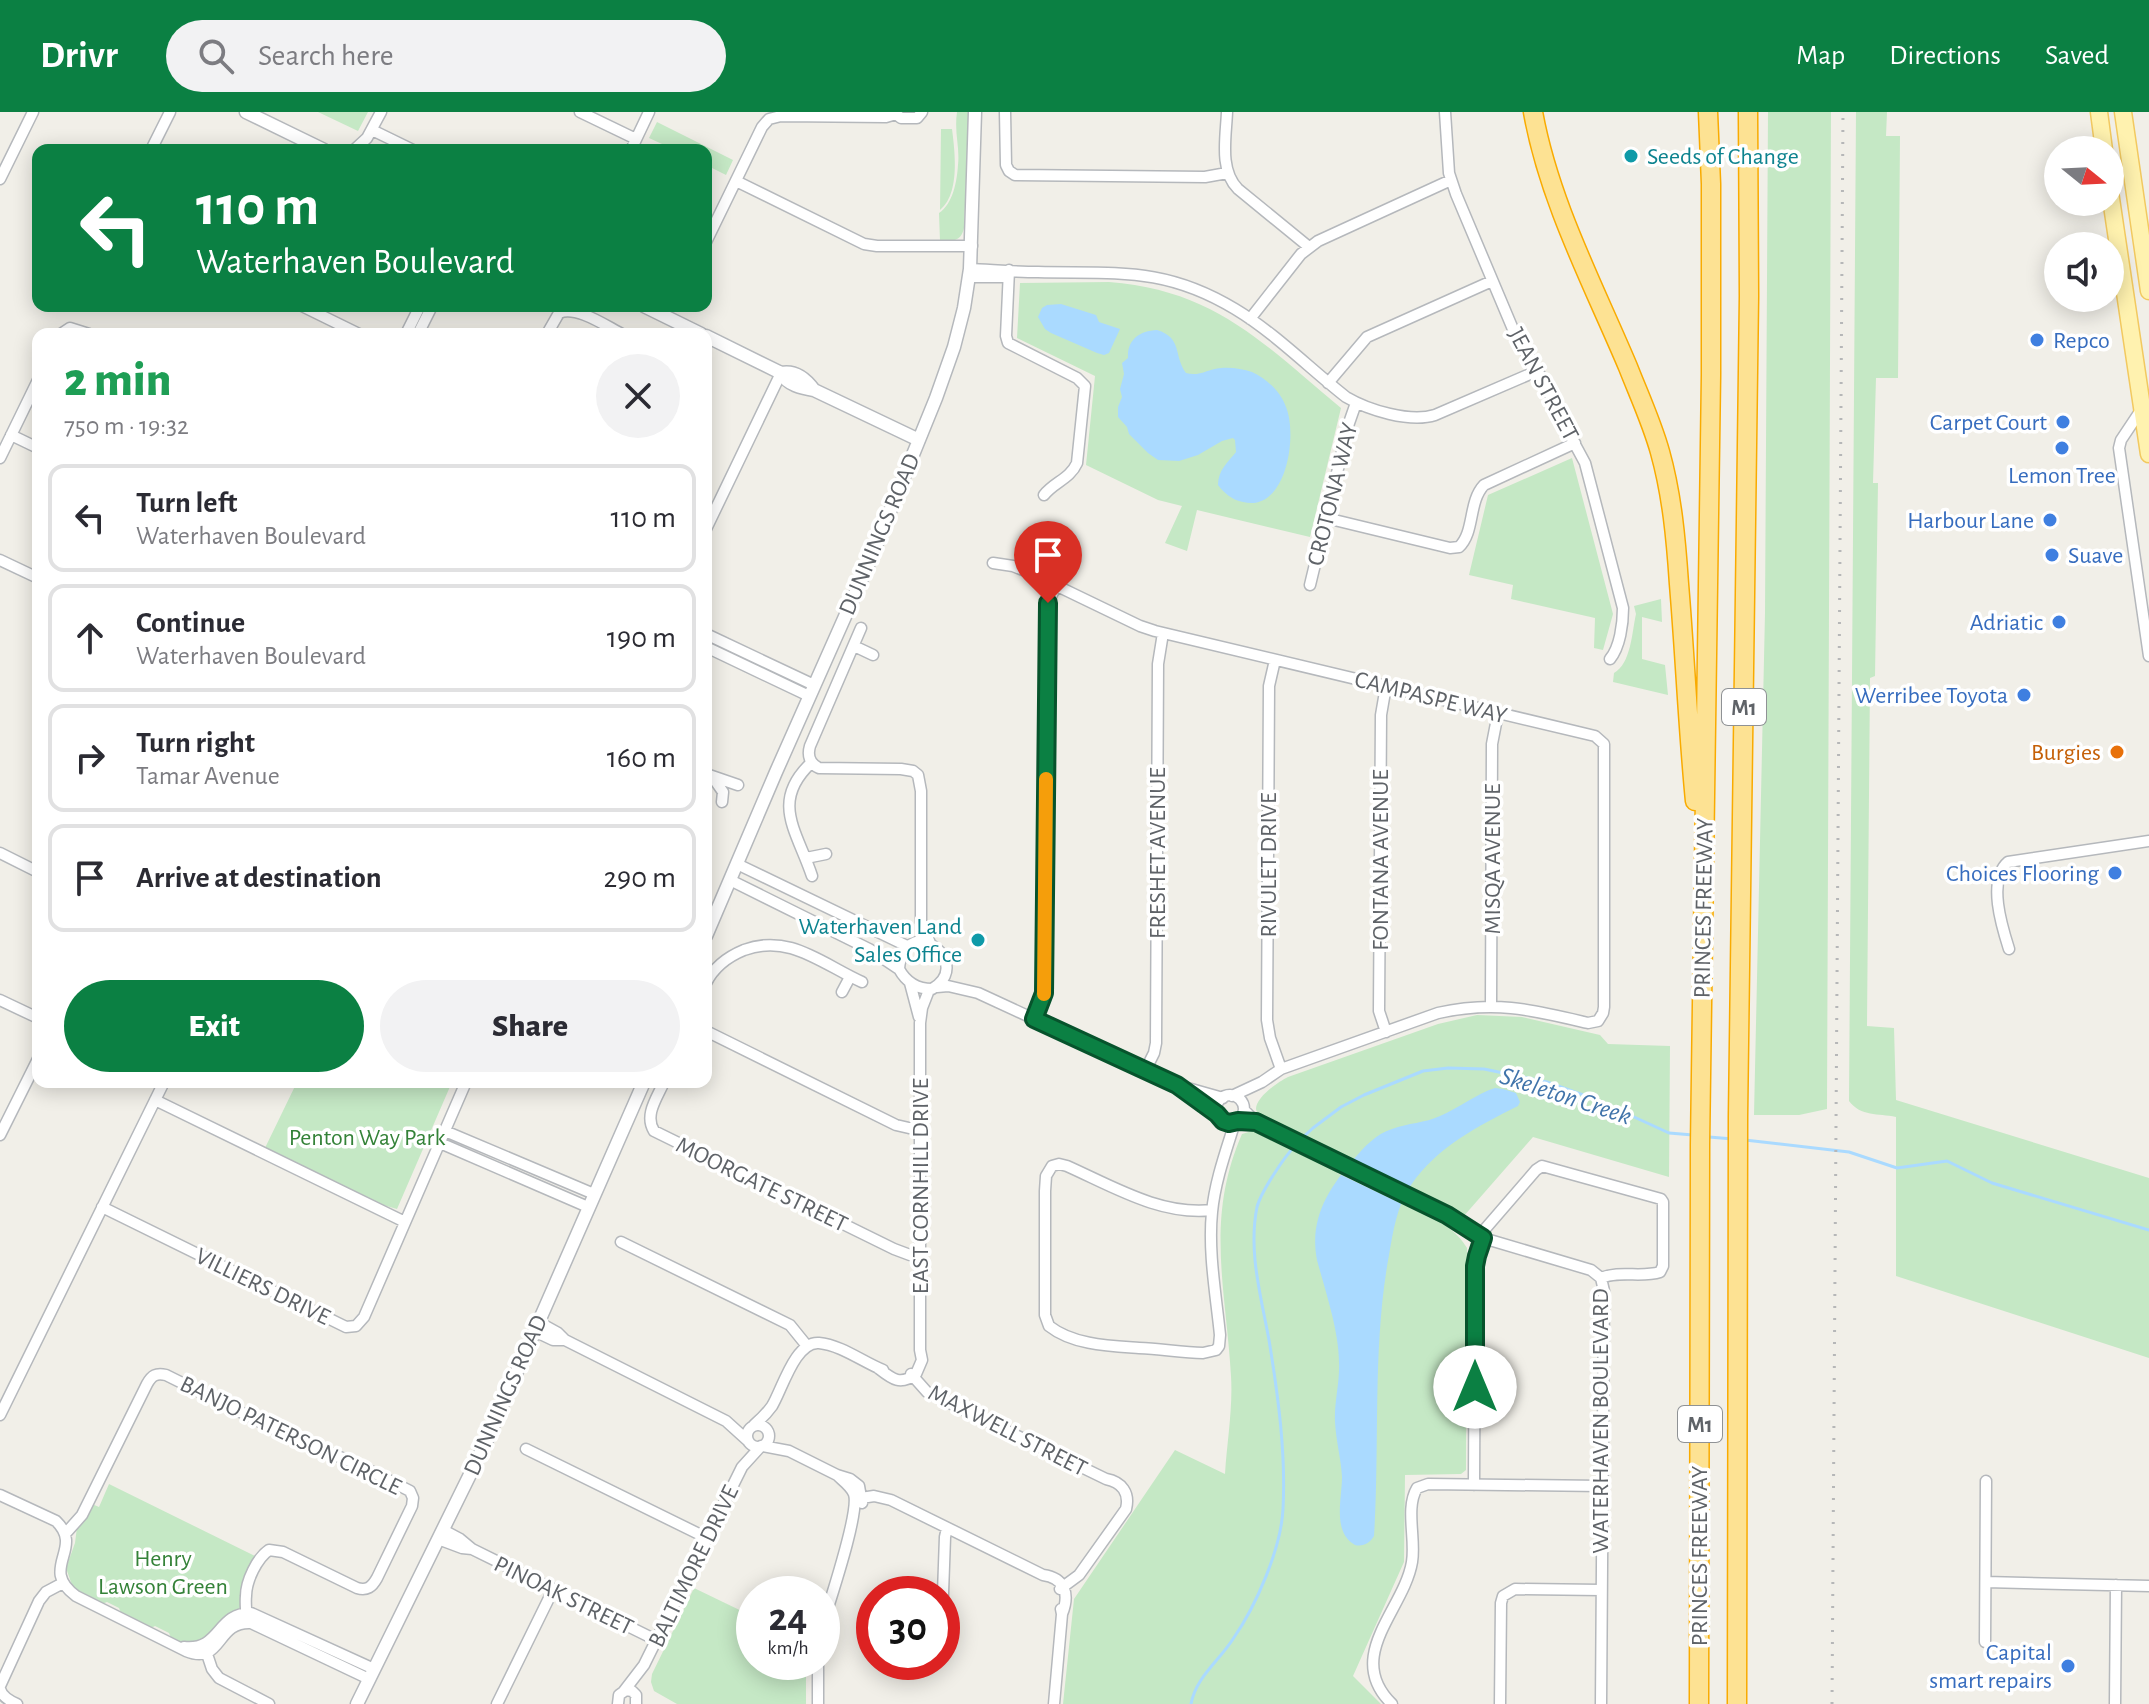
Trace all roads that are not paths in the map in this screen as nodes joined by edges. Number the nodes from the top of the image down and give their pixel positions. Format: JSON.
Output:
{"nodes":[{"id":1,"x":33,"y":112,"type":"edge"},
{"id":2,"x":170,"y":112,"type":"edge"},
{"id":3,"x":246,"y":112,"type":"edge"},
{"id":4,"x":381,"y":112,"type":"edge"},
{"id":5,"x":580,"y":112,"type":"edge"},
{"id":6,"x":649,"y":112,"type":"edge"},
{"id":7,"x":922,"y":112,"type":"edge"},
{"id":8,"x":975,"y":112,"type":"edge"},
{"id":9,"x":1005,"y":112,"type":"edge"},
{"id":10,"x":1227,"y":112,"type":"edge"},
{"id":11,"x":1445,"y":112,"type":"edge"},
{"id":12,"x":1533,"y":112,"type":"edge"},
{"id":13,"x":1708,"y":112,"type":"edge"},
{"id":14,"x":1748,"y":112,"type":"edge"},
{"id":15,"x":1759,"y":112,"type":"edge"},
{"id":16,"x":2099,"y":112,"type":"edge"},
{"id":17,"x":2123,"y":112,"type":"edge"},
{"id":18,"x":896,"y":113,"type":"edge"},
{"id":19,"x":781,"y":114,"type":"edge"},
{"id":20,"x":2102,"y":136,"type":"edge"},
{"id":21,"x":368,"y":139,"type":"edge"},
{"id":22,"x":636,"y":139,"type":"junction"},
{"id":23,"x":154,"y":144,"type":"edge"},
{"id":24,"x":312,"y":144,"type":"edge"},
{"id":25,"x":388,"y":144,"type":"edge"},
{"id":26,"x":634,"y":144,"type":"edge"},
{"id":27,"x":1227,"y":173,"type":"junction"},
{"id":28,"x":0,"y":179,"type":"edge"},
{"id":29,"x":1451,"y":180,"type":"junction"},
{"id":30,"x":736,"y":181,"type":"junction"},
{"id":31,"x":2114,"y":216,"type":"edge"},
{"id":32,"x":712,"y":230,"type":"edge"},
{"id":33,"x":972,"y":246,"type":"junction"},
{"id":34,"x":1309,"y":247,"type":"junction"},
{"id":35,"x":970,"y":273,"type":"junction"},
{"id":36,"x":1009,"y":273,"type":"junction"},
{"id":37,"x":1492,"y":281,"type":"junction"},
{"id":38,"x":2148,"y":284,"type":"edge"},
{"id":39,"x":2125,"y":288,"type":"junction"},
{"id":40,"x":2149,"y":291,"type":"edge"},
{"id":41,"x":1749,"y":296,"type":"junction"},
{"id":42,"x":314,"y":312,"type":"edge"},
{"id":43,"x":577,"y":312,"type":"edge"},
{"id":44,"x":656,"y":312,"type":"edge"},
{"id":45,"x":1250,"y":319,"type":"junction"},
{"id":46,"x":347,"y":328,"type":"edge"},
{"id":47,"x":610,"y":328,"type":"edge"},
{"id":48,"x":690,"y":328,"type":"edge"},
{"id":49,"x":2140,"y":333,"type":"edge"},
{"id":50,"x":712,"y":339,"type":"edge"},
{"id":51,"x":1537,"y":371,"type":"junction"},
{"id":52,"x":781,"y":373,"type":"junction"},
{"id":53,"x":1328,"y":383,"type":"junction"},
{"id":54,"x":32,"y":392,"type":"edge"},
{"id":55,"x":1356,"y":403,"type":"junction"},
{"id":56,"x":2142,"y":407,"type":"junction"},
{"id":57,"x":11,"y":435,"type":"junction"},
{"id":58,"x":919,"y":440,"type":"junction"},
{"id":59,"x":1575,"y":443,"type":"junction"},
{"id":60,"x":32,"y":445,"type":"edge"},
{"id":61,"x":2149,"y":454,"type":"edge"},
{"id":62,"x":0,"y":458,"type":"edge"},
{"id":63,"x":1044,"y":495,"type":"dead end"},
{"id":64,"x":712,"y":517,"type":"edge"},
{"id":65,"x":1326,"y":518,"type":"junction"},
{"id":66,"x":0,"y":560,"type":"edge"},
{"id":67,"x":993,"y":563,"type":"dead end"},
{"id":68,"x":32,"y":575,"type":"edge"},
{"id":69,"x":1310,"y":585,"type":"dead end"},
{"id":70,"x":1056,"y":586,"type":"junction"},
{"id":71,"x":861,"y":628,"type":"dead end"},
{"id":72,"x":1163,"y":633,"type":"junction"},
{"id":73,"x":712,"y":637,"type":"edge"},
{"id":74,"x":854,"y":646,"type":"junction"},
{"id":75,"x":712,"y":649,"type":"edge"},
{"id":76,"x":873,"y":655,"type":"dead end"},
{"id":77,"x":2149,"y":656,"type":"edge"},
{"id":78,"x":1610,"y":659,"type":"dead end"},
{"id":79,"x":1275,"y":660,"type":"junction"},
{"id":80,"x":1386,"y":686,"type":"junction"},
{"id":81,"x":812,"y":690,"type":"junction"},
{"id":82,"x":1498,"y":713,"type":"junction"},
{"id":83,"x":811,"y":763,"type":"junction"},
{"id":84,"x":712,"y":777,"type":"edge"},
{"id":85,"x":712,"y":779,"type":"edge"},
{"id":86,"x":738,"y":785,"type":"dead end"},
{"id":87,"x":722,"y":802,"type":"dead end"},
{"id":88,"x":2149,"y":841,"type":"edge"},
{"id":89,"x":0,"y":853,"type":"edge"},
{"id":90,"x":826,"y":854,"type":"dead end"},
{"id":91,"x":806,"y":858,"type":"junction"},
{"id":92,"x":737,"y":864,"type":"junction"},
{"id":93,"x":32,"y":869,"type":"edge"},
{"id":94,"x":812,"y":876,"type":"dead end"},
{"id":95,"x":730,"y":880,"type":"junction"},
{"id":96,"x":1703,"y":888,"type":"junction"},
{"id":97,"x":712,"y":922,"type":"edge"},
{"id":98,"x":921,"y":922,"type":"junction"},
{"id":99,"x":930,"y":943,"type":"junction"},
{"id":100,"x":910,"y":944,"type":"junction"},
{"id":101,"x":2009,"y":949,"type":"dead end"},
{"id":102,"x":947,"y":966,"type":"junction"},
{"id":103,"x":899,"y":969,"type":"junction"},
{"id":104,"x":712,"y":973,"type":"edge"},
{"id":105,"x":850,"y":977,"type":"junction"},
{"id":106,"x":862,"y":982,"type":"dead end"},
{"id":107,"x":910,"y":983,"type":"junction"},
{"id":108,"x":933,"y":988,"type":"junction"},
{"id":109,"x":968,"y":990,"type":"junction"},
{"id":110,"x":842,"y":992,"type":"dead end"},
{"id":111,"x":0,"y":1000,"type":"edge"},
{"id":112,"x":1491,"y":1006,"type":"junction"},
{"id":113,"x":32,"y":1015,"type":"edge"},
{"id":114,"x":1034,"y":1019,"type":"junction"},
{"id":115,"x":920,"y":1023,"type":"junction"},
{"id":116,"x":1386,"y":1032,"type":"junction"},
{"id":117,"x":712,"y":1034,"type":"edge"},
{"id":118,"x":1281,"y":1069,"type":"junction"},
{"id":119,"x":32,"y":1071,"type":"edge"},
{"id":120,"x":1145,"y":1071,"type":"junction"},
{"id":121,"x":1262,"y":1082,"type":"junction"},
{"id":122,"x":1177,"y":1085,"type":"junction"},
{"id":123,"x":161,"y":1088,"type":"edge"},
{"id":124,"x":463,"y":1088,"type":"edge"},
{"id":125,"x":641,"y":1088,"type":"edge"},
{"id":126,"x":662,"y":1088,"type":"edge"},
{"id":127,"x":1228,"y":1097,"type":"junction"},
{"id":128,"x":155,"y":1100,"type":"junction"},
{"id":129,"x":1244,"y":1108,"type":"junction"},
{"id":130,"x":1219,"y":1116,"type":"junction"},
{"id":131,"x":1237,"y":1121,"type":"junction"},
{"id":132,"x":1256,"y":1122,"type":"junction"},
{"id":133,"x":920,"y":1128,"type":"junction"},
{"id":134,"x":445,"y":1131,"type":"junction"},
{"id":135,"x":0,"y":1135,"type":"edge"},
{"id":136,"x":440,"y":1143,"type":"junction"},
{"id":137,"x":1225,"y":1152,"type":"junction"},
{"id":138,"x":594,"y":1194,"type":"junction"},
{"id":139,"x":102,"y":1207,"type":"junction"},
{"id":140,"x":588,"y":1207,"type":"junction"},
{"id":141,"x":1212,"y":1210,"type":"junction"},
{"id":142,"x":405,"y":1222,"type":"junction"},
{"id":143,"x":1481,"y":1237,"type":"junction"},
{"id":144,"x":621,"y":1242,"type":"dead end"},
{"id":145,"x":919,"y":1254,"type":"junction"},
{"id":146,"x":1601,"y":1278,"type":"junction"},
{"id":147,"x":536,"y":1327,"type":"junction"},
{"id":148,"x":806,"y":1343,"type":"junction"},
{"id":149,"x":912,"y":1375,"type":"junction"},
{"id":150,"x":773,"y":1405,"type":"junction"},
{"id":151,"x":0,"y":1415,"type":"edge"},
{"id":152,"x":726,"y":1421,"type":"junction"},
{"id":153,"x":754,"y":1425,"type":"junction"},
{"id":154,"x":767,"y":1430,"type":"junction"},
{"id":155,"x":747,"y":1441,"type":"junction"},
{"id":156,"x":762,"y":1446,"type":"junction"},
{"id":157,"x":526,"y":1449,"type":"dead end"},
{"id":158,"x":789,"y":1451,"type":"junction"},
{"id":159,"x":742,"y":1467,"type":"junction"},
{"id":160,"x":1986,"y":1481,"type":"dead end"},
{"id":161,"x":1474,"y":1485,"type":"junction"},
{"id":162,"x":1602,"y":1486,"type":"junction"},
{"id":163,"x":3,"y":1494,"type":"edge"},
{"id":164,"x":859,"y":1498,"type":"junction"},
{"id":165,"x":947,"y":1528,"type":"junction"},
{"id":166,"x":66,"y":1533,"type":"junction"},
{"id":167,"x":440,"y":1534,"type":"junction"},
{"id":168,"x":707,"y":1538,"type":"junction"},
{"id":169,"x":837,"y":1576,"type":"edge"},
{"id":170,"x":944,"y":1576,"type":"edge"},
{"id":171,"x":1986,"y":1582,"type":"junction"},
{"id":172,"x":63,"y":1583,"type":"junction"},
{"id":173,"x":2116,"y":1585,"type":"junction"},
{"id":174,"x":2149,"y":1586,"type":"edge"},
{"id":175,"x":1062,"y":1588,"type":"junction"},
{"id":176,"x":553,"y":1590,"type":"junction"},
{"id":177,"x":1601,"y":1590,"type":"junction"},
{"id":178,"x":246,"y":1617,"type":"junction"},
{"id":179,"x":656,"y":1640,"type":"junction"},
{"id":180,"x":1985,"y":1642,"type":"dead end"},
{"id":181,"x":205,"y":1650,"type":"junction"},
{"id":182,"x":644,"y":1665,"type":"junction"},
{"id":183,"x":372,"y":1674,"type":"junction"},
{"id":184,"x":818,"y":1680,"type":"edge"},
{"id":185,"x":0,"y":1687,"type":"edge"},
{"id":186,"x":624,"y":1691,"type":"junction"},
{"id":187,"x":638,"y":1700,"type":"edge"},
{"id":188,"x":17,"y":1704,"type":"edge"},
{"id":189,"x":269,"y":1704,"type":"edge"},
{"id":190,"x":357,"y":1704,"type":"edge"},
{"id":191,"x":497,"y":1704,"type":"edge"},
{"id":192,"x":618,"y":1704,"type":"edge"},
{"id":193,"x":818,"y":1704,"type":"edge"},
{"id":194,"x":1054,"y":1704,"type":"edge"},
{"id":195,"x":1392,"y":1704,"type":"edge"},
{"id":196,"x":1500,"y":1704,"type":"edge"},
{"id":197,"x":1601,"y":1704,"type":"edge"},
{"id":198,"x":1699,"y":1704,"type":"edge"},
{"id":199,"x":1737,"y":1704,"type":"edge"},
{"id":200,"x":2115,"y":1704,"type":"edge"}],
"edges":[{"from":1,"to":28,"type":"street"},
{"from":2,"to":23,"type":"street"},
{"from":3,"to":24,"type":"street"},
{"from":4,"to":21,"type":"street"},
{"from":5,"to":22,"type":"street"},
{"from":6,"to":22,"type":"street"},
{"from":7,"to":18,"type":"street"},
{"from":8,"to":33,"type":"street","name":"DUNNINGS ROAD"},
{"from":9,"to":27,"type":"street"},
{"from":10,"to":27,"type":"street"},
{"from":11,"to":29,"type":"street","name":"JEAN STREET"},
{"from":12,"to":96,"type":"highway"},
{"from":13,"to":96,"type":"highway","name":"PRINCES FREEWAY","number":"M1"},
{"from":14,"to":41,"type":"highway","name":"PRINCES FREEWAY","number":"M1"},
{"from":15,"to":41,"type":"highway"},
{"from":16,"to":20,"type":"main road"},
{"from":17,"to":38,"type":"main road"},
{"from":18,"to":19,"type":"street"},
{"from":19,"to":30,"type":"street"},
{"from":21,"to":25,"type":"street"},
{"from":22,"to":26,"type":"street"},
{"from":27,"to":34,"type":"street"},
{"from":29,"to":34,"type":"street"},
{"from":29,"to":37,"type":"street","name":"JEAN STREET"},
{"from":30,"to":32,"type":"street"},
{"from":30,"to":33,"type":"street"},
{"from":31,"to":39,"type":"main road"},
{"from":33,"to":35,"type":"street","name":"DUNNINGS ROAD"},
{"from":34,"to":45,"type":"street"},
{"from":35,"to":36,"type":"street"},
{"from":35,"to":58,"type":"street","name":"DUNNINGS ROAD"},
{"from":36,"to":45,"type":"street"},
{"from":36,"to":63,"type":"street"},
{"from":37,"to":51,"type":"street","name":"JEAN STREET"},
{"from":37,"to":53,"type":"street"},
{"from":38,"to":39,"type":"main road"},
{"from":38,"to":40,"type":"main road"},
{"from":39,"to":49,"type":"main road"},
{"from":41,"to":199,"type":"highway","name":"PRINCES FREEWAY","number":"M1"},
{"from":42,"to":46,"type":"street"},
{"from":43,"to":47,"type":"street"},
{"from":44,"to":48,"type":"street"},
{"from":45,"to":53,"type":"street"},
{"from":49,"to":56,"type":"main road"},
{"from":50,"to":52,"type":"street"},
{"from":51,"to":55,"type":"street"},
{"from":51,"to":59,"type":"street","name":"JEAN STREET"},
{"from":52,"to":58,"type":"street"},
{"from":52,"to":64,"type":"street"},
{"from":53,"to":55,"type":"street"},
{"from":54,"to":57,"type":"street"},
{"from":55,"to":65,"type":"street","name":"CROTONA WAY"},
{"from":56,"to":61,"type":"main road"},
{"from":56,"to":77,"type":"street"},
{"from":57,"to":60,"type":"street"},
{"from":57,"to":62,"type":"street"},
{"from":58,"to":81,"type":"street","name":"DUNNINGS ROAD"},
{"from":59,"to":65,"type":"street"},
{"from":59,"to":78,"type":"street","name":"JEAN STREET"},
{"from":65,"to":69,"type":"street","name":"CROTONA WAY"},
{"from":66,"to":68,"type":"street"},
{"from":67,"to":70,"type":"street","name":"CAMPASPE WAY"},
{"from":70,"to":72,"type":"street","name":"CAMPASPE WAY"},
{"from":70,"to":114,"type":"street"},
{"from":71,"to":74,"type":"street"},
{"from":72,"to":79,"type":"street","name":"CAMPASPE WAY"},
{"from":72,"to":120,"type":"street","name":"FRESHET AVENUE"},
{"from":73,"to":81,"type":"street"},
{"from":74,"to":76,"type":"street"},
{"from":74,"to":83,"type":"street"},
{"from":75,"to":81,"type":"street"},
{"from":79,"to":80,"type":"street","name":"CAMPASPE WAY"},
{"from":79,"to":118,"type":"street","name":"RIVULET DRIVE"},
{"from":80,"to":82,"type":"street","name":"CAMPASPE WAY"},
{"from":80,"to":116,"type":"street","name":"FONTANA AVENUE"},
{"from":81,"to":92,"type":"street","name":"DUNNINGS ROAD"},
{"from":82,"to":112,"type":"street","name":"MISQA AVENUE"},
{"from":82,"to":112,"type":"street","name":"CAMPASPE WAY"},
{"from":83,"to":91,"type":"street"},
{"from":83,"to":98,"type":"street"},
{"from":84,"to":86,"type":"street"},
{"from":85,"to":87,"type":"street"},
{"from":88,"to":101,"type":"street"},
{"from":89,"to":93,"type":"street"},
{"from":90,"to":91,"type":"street"},
{"from":91,"to":94,"type":"street"},
{"from":92,"to":95,"type":"street","name":"DUNNINGS ROAD"},
{"from":92,"to":100,"type":"street"},
{"from":95,"to":97,"type":"street","name":"DUNNINGS ROAD"},
{"from":95,"to":103,"type":"street"},
{"from":96,"to":198,"type":"highway","name":"PRINCES FREEWAY","number":"M1"},
{"from":98,"to":99,"type":"street"},
{"from":98,"to":100,"type":"street"},
{"from":99,"to":100,"type":"street"},
{"from":99,"to":102,"type":"street"},
{"from":100,"to":103,"type":"street"},
{"from":102,"to":108,"type":"street"},
{"from":102,"to":109,"type":"street"},
{"from":103,"to":107,"type":"street"},
{"from":104,"to":105,"type":"street"},
{"from":105,"to":106,"type":"street"},
{"from":105,"to":110,"type":"street"},
{"from":107,"to":108,"type":"street"},
{"from":107,"to":115,"type":"street","name":"EAST CORNHILL DRIVE"},
{"from":108,"to":109,"type":"street"},
{"from":108,"to":115,"type":"street","name":"EAST CORNHILL DRIVE"},
{"from":109,"to":114,"type":"street"},
{"from":111,"to":113,"type":"street"},
{"from":112,"to":116,"type":"street"},
{"from":114,"to":120,"type":"street"},
{"from":115,"to":133,"type":"street","name":"EAST CORNHILL DRIVE"},
{"from":116,"to":118,"type":"street"},
{"from":117,"to":133,"type":"street"},
{"from":118,"to":121,"type":"street"},
{"from":119,"to":135,"type":"street"},
{"from":120,"to":122,"type":"street"},
{"from":121,"to":127,"type":"street"},
{"from":121,"to":129,"type":"street"},
{"from":122,"to":127,"type":"street"},
{"from":122,"to":130,"type":"street"},
{"from":123,"to":128,"type":"street"},
{"from":124,"to":134,"type":"street","name":"VILLIERS DRIVE"},
{"from":125,"to":138,"type":"street","name":"DUNNINGS ROAD"},
{"from":126,"to":145,"type":"street","name":"MOORGATE STREET"},
{"from":127,"to":129,"type":"street"},
{"from":127,"to":130,"type":"street"},
{"from":128,"to":139,"type":"street"},
{"from":128,"to":142,"type":"street"},
{"from":129,"to":131,"type":"street"},
{"from":129,"to":132,"type":"street","name":"WATERHAVEN BOULEVARD"},
{"from":130,"to":131,"type":"street"},
{"from":130,"to":137,"type":"street"},
{"from":131,"to":132,"type":"street","name":"WATERHAVEN BOULEVARD"},
{"from":131,"to":137,"type":"street"},
{"from":132,"to":143,"type":"street","name":"WATERHAVEN BOULEVARD"},
{"from":133,"to":145,"type":"street","name":"EAST CORNHILL DRIVE"},
{"from":134,"to":136,"type":"street","name":"VILLIERS DRIVE"},
{"from":134,"to":138,"type":"street"},
{"from":136,"to":140,"type":"street"},
{"from":136,"to":142,"type":"street","name":"VILLIERS DRIVE"},
{"from":137,"to":141,"type":"street"},
{"from":138,"to":140,"type":"street","name":"DUNNINGS ROAD"},
{"from":139,"to":142,"type":"street","name":"VILLIERS DRIVE"},
{"from":139,"to":151,"type":"street"},
{"from":140,"to":147,"type":"street","name":"DUNNINGS ROAD"},
{"from":141,"to":141,"type":"street"},
{"from":143,"to":146,"type":"street","name":"WATERHAVEN BOULEVARD"},
{"from":143,"to":146,"type":"street"},
{"from":143,"to":161,"type":"street"},
{"from":144,"to":148,"type":"street"},
{"from":145,"to":149,"type":"street","name":"EAST CORNHILL DRIVE"},
{"from":146,"to":162,"type":"street","name":"WATERHAVEN BOULEVARD"},
{"from":147,"to":152,"type":"street"},
{"from":147,"to":167,"type":"street","name":"DUNNINGS ROAD"},
{"from":148,"to":149,"type":"street","name":"MAXWELL STREET"},
{"from":148,"to":150,"type":"street"},
{"from":149,"to":175,"type":"street","name":"MAXWELL STREET"},
{"from":150,"to":153,"type":"street"},
{"from":150,"to":154,"type":"street"},
{"from":152,"to":153,"type":"street"},
{"from":152,"to":155,"type":"street"},
{"from":153,"to":154,"type":"street"},
{"from":153,"to":155,"type":"street"},
{"from":154,"to":156,"type":"street"},
{"from":154,"to":158,"type":"street"},
{"from":155,"to":156,"type":"street"},
{"from":155,"to":159,"type":"street","name":"BALTIMORE DRIVE"},
{"from":156,"to":158,"type":"street"},
{"from":156,"to":159,"type":"street","name":"BALTIMORE DRIVE"},
{"from":157,"to":168,"type":"street"},
{"from":158,"to":164,"type":"street"},
{"from":159,"to":168,"type":"street","name":"BALTIMORE DRIVE"},
{"from":160,"to":171,"type":"street"},
{"from":161,"to":162,"type":"street"},
{"from":161,"to":195,"type":"street"},
{"from":162,"to":177,"type":"street","name":"WATERHAVEN BOULEVARD"},
{"from":163,"to":166,"type":"street"},
{"from":164,"to":165,"type":"street"},
{"from":164,"to":169,"type":"street"},
{"from":165,"to":170,"type":"street"},
{"from":165,"to":175,"type":"street"},
{"from":166,"to":172,"type":"street"},
{"from":166,"to":178,"type":"street","name":"BANJO PATERSON CIRCLE"},
{"from":167,"to":176,"type":"street","name":"PINOAK STREET"},
{"from":167,"to":183,"type":"street","name":"DUNNINGS ROAD"},
{"from":168,"to":179,"type":"street","name":"BALTIMORE DRIVE"},
{"from":171,"to":173,"type":"street"},
{"from":171,"to":180,"type":"street"},
{"from":172,"to":181,"type":"street"},
{"from":172,"to":185,"type":"street"},
{"from":173,"to":174,"type":"street"},
{"from":173,"to":200,"type":"street"},
{"from":175,"to":194,"type":"street"},
{"from":176,"to":179,"type":"street","name":"PINOAK STREET"},
{"from":176,"to":191,"type":"street"},
{"from":177,"to":196,"type":"street"},
{"from":177,"to":197,"type":"street","name":"WATERHAVEN BOULEVARD"},
{"from":178,"to":181,"type":"street"},
{"from":178,"to":183,"type":"street"},
{"from":179,"to":182,"type":"street","name":"BALTIMORE DRIVE"},
{"from":181,"to":189,"type":"street"},
{"from":182,"to":186,"type":"street","name":"BALTIMORE DRIVE"},
{"from":182,"to":187,"type":"street","name":"BALTIMORE DRIVE"},
{"from":183,"to":190,"type":"street","name":"DUNNINGS ROAD"},
{"from":184,"to":193,"type":"street"},
{"from":185,"to":188,"type":"street"},
{"from":186,"to":187,"type":"street"},
{"from":186,"to":192,"type":"street","name":"BALTIMORE DRIVE"}]}
